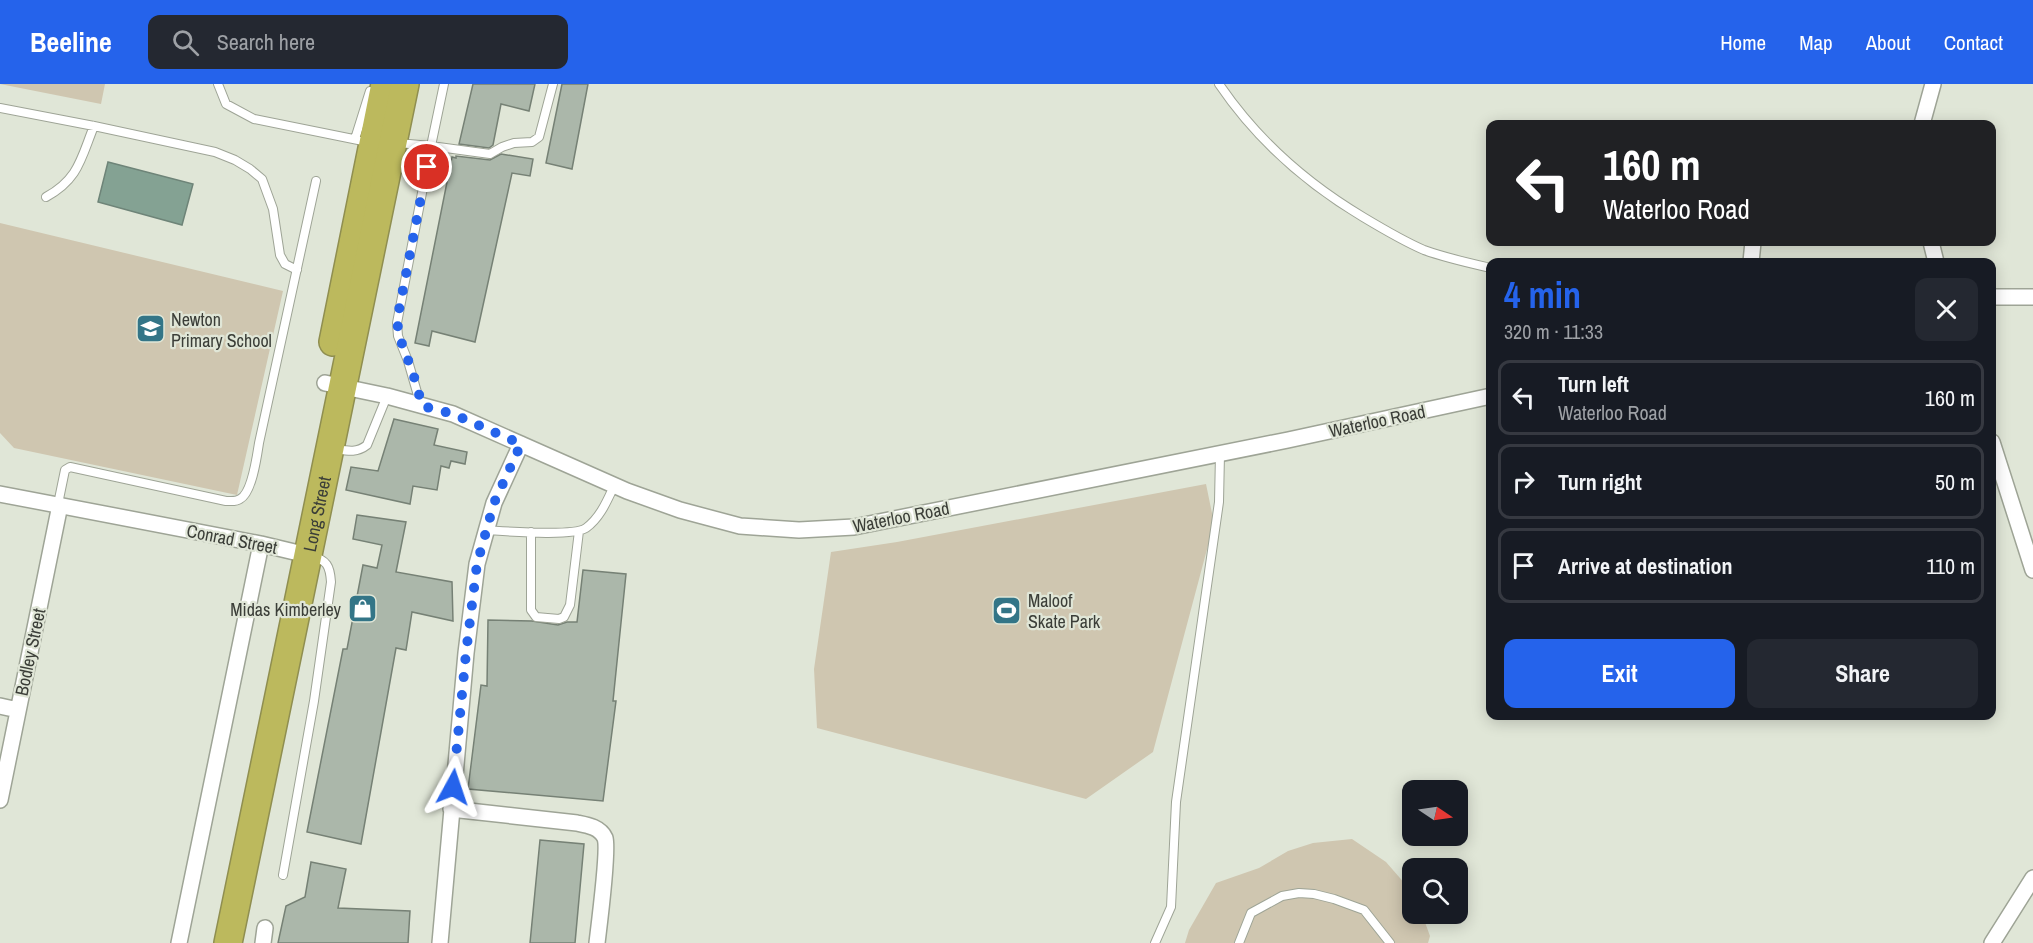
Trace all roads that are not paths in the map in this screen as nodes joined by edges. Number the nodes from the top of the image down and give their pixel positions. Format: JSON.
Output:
{"nodes":[{"id":1,"x":218,"y":84,"type":"edge"},
{"id":2,"x":372,"y":84,"type":"edge"},
{"id":3,"x":385,"y":84,"type":"edge"},
{"id":4,"x":405,"y":84,"type":"edge"},
{"id":5,"x":444,"y":84,"type":"edge"},
{"id":6,"x":553,"y":84,"type":"edge"},
{"id":7,"x":1219,"y":84,"type":"edge"},
{"id":8,"x":1933,"y":84,"type":"edge"},
{"id":9,"x":0,"y":108,"type":"edge"},
{"id":10,"x":1923,"y":120,"type":"edge"},
{"id":11,"x":94,"y":126,"type":"junction"},
{"id":12,"x":373,"y":142,"type":"junction"},
{"id":13,"x":431,"y":146,"type":"junction"},
{"id":14,"x":315,"y":181,"type":"dead end"},
{"id":15,"x":46,"y":197,"type":"dead end"},
{"id":16,"x":1486,"y":267,"type":"edge"},
{"id":17,"x":297,"y":270,"type":"junction"},
{"id":18,"x":1996,"y":297,"type":"edge"},
{"id":19,"x":2033,"y":297,"type":"edge"},
{"id":20,"x":334,"y":385,"type":"junction"},
{"id":21,"x":387,"y":396,"type":"junction"},
{"id":22,"x":1486,"y":397,"type":"edge"},
{"id":23,"x":422,"y":406,"type":"junction"},
{"id":24,"x":521,"y":444,"type":"junction"},
{"id":25,"x":330,"y":448,"type":"junction"},
{"id":26,"x":1220,"y":454,"type":"junction"},
{"id":27,"x":1996,"y":454,"type":"edge"},
{"id":28,"x":614,"y":486,"type":"junction"},
{"id":29,"x":0,"y":494,"type":"edge"},
{"id":30,"x":59,"y":505,"type":"junction"},
{"id":31,"x":485,"y":530,"type":"junction"},
{"id":32,"x":531,"y":531,"type":"junction"},
{"id":33,"x":579,"y":531,"type":"junction"},
{"id":34,"x":261,"y":544,"type":"junction"},
{"id":35,"x":298,"y":553,"type":"junction"},
{"id":36,"x":2033,"y":570,"type":"edge"},
{"id":37,"x":0,"y":706,"type":"edge"},
{"id":38,"x":18,"y":710,"type":"junction"},
{"id":39,"x":0,"y":800,"type":"edge"},
{"id":40,"x":451,"y":809,"type":"junction"},
{"id":41,"x":283,"y":875,"type":"dead end"},
{"id":42,"x":2033,"y":878,"type":"edge"},
{"id":43,"x":179,"y":943,"type":"edge"},
{"id":44,"x":209,"y":943,"type":"edge"},
{"id":45,"x":228,"y":943,"type":"edge"},
{"id":46,"x":440,"y":943,"type":"edge"},
{"id":47,"x":597,"y":943,"type":"edge"},
{"id":48,"x":1155,"y":943,"type":"edge"},
{"id":49,"x":1239,"y":943,"type":"edge"},
{"id":50,"x":1390,"y":943,"type":"edge"},
{"id":51,"x":1992,"y":943,"type":"edge"}],
"edges":[{"from":1,"to":12,"type":"lane"},
{"from":2,"to":12,"type":"lane"},
{"from":3,"to":12,"type":"highway","name":"Long Street"},
{"from":4,"to":12,"type":"highway","name":"Long Street"},
{"from":5,"to":13,"type":"lane"},
{"from":6,"to":13,"type":"lane"},
{"from":7,"to":16,"type":"lane"},
{"from":8,"to":10,"type":"street"},
{"from":9,"to":11,"type":"lane"},
{"from":11,"to":15,"type":"lane"},
{"from":11,"to":17,"type":"lane"},
{"from":12,"to":13,"type":"lane"},
{"from":12,"to":20,"type":"highway","name":"Long Street"},
{"from":13,"to":23,"type":"lane"},
{"from":14,"to":17,"type":"lane"},
{"from":17,"to":30,"type":"lane"},
{"from":18,"to":19,"type":"street"},
{"from":20,"to":21,"type":"street","name":"Waterloo Road"},
{"from":20,"to":25,"type":"highway","name":"Long Street"},
{"from":20,"to":35,"type":"highway","name":"Long Street"},
{"from":21,"to":23,"type":"street","name":"Waterloo Road"},
{"from":21,"to":25,"type":"lane"},
{"from":22,"to":26,"type":"street","name":"Waterloo Road"},
{"from":23,"to":24,"type":"street","name":"Waterloo Road"},
{"from":24,"to":28,"type":"street","name":"Waterloo Road"},
{"from":24,"to":31,"type":"street"},
{"from":25,"to":35,"type":"highway","name":"Long Street"},
{"from":26,"to":28,"type":"street","name":"Waterloo Road"},
{"from":26,"to":48,"type":"lane"},
{"from":27,"to":36,"type":"street"},
{"from":28,"to":33,"type":"lane"},
{"from":29,"to":30,"type":"street","name":"Conrad Street"},
{"from":30,"to":34,"type":"street","name":"Conrad Street"},
{"from":30,"to":38,"type":"street","name":"Bodley Street"},
{"from":31,"to":32,"type":"lane"},
{"from":31,"to":40,"type":"street"},
{"from":32,"to":33,"type":"lane"},
{"from":32,"to":33,"type":"lane"},
{"from":34,"to":35,"type":"street","name":"Conrad Street"},
{"from":34,"to":43,"type":"street"},
{"from":35,"to":41,"type":"lane","name":"Conrad Street"},
{"from":35,"to":44,"type":"highway","name":"Long Street"},
{"from":35,"to":45,"type":"highway","name":"Long Street"},
{"from":37,"to":38,"type":"street"},
{"from":38,"to":39,"type":"street","name":"Bodley Street"},
{"from":40,"to":46,"type":"street"},
{"from":40,"to":47,"type":"street"},
{"from":42,"to":51,"type":"street"},
{"from":49,"to":50,"type":"lane"}]}
